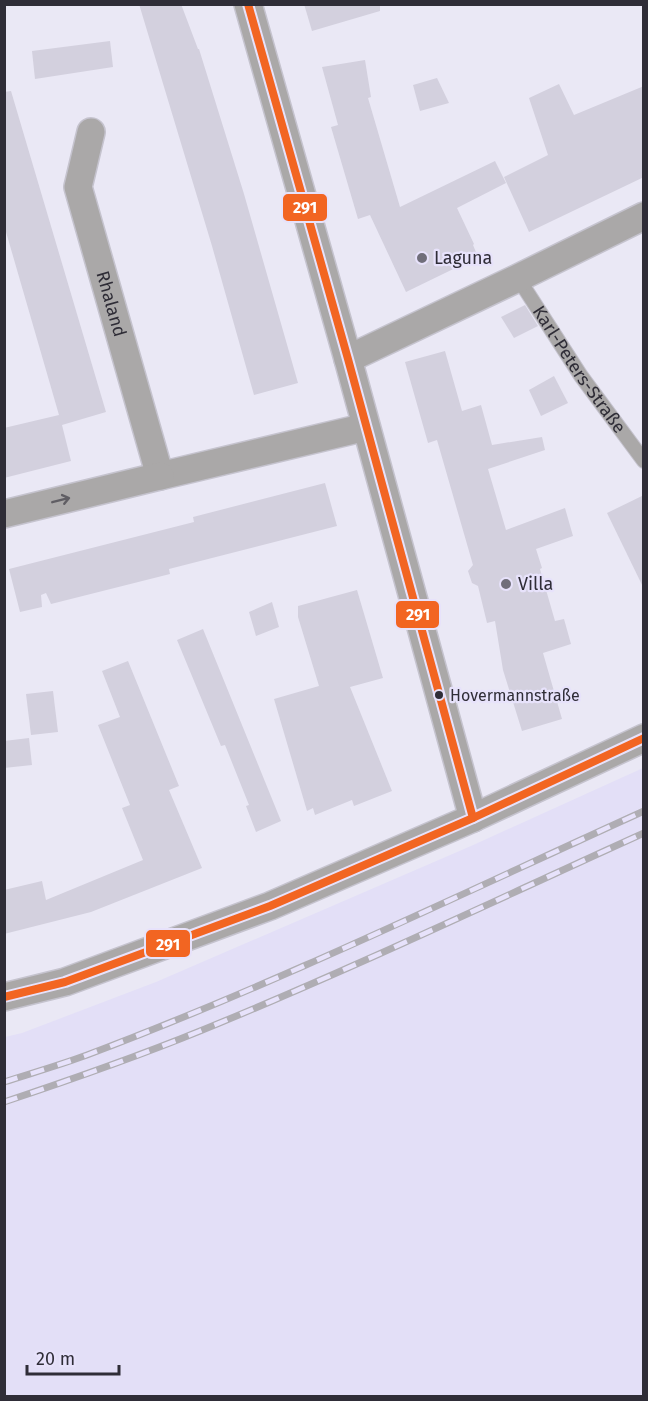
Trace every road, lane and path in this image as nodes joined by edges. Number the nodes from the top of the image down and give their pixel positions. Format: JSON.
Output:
{"nodes":[{"id":1,"x":248,"y":4,"type":"edge"},
{"id":2,"x":91,"y":132,"type":"dead end"},
{"id":3,"x":644,"y":216,"type":"edge"},
{"id":4,"x":518,"y":278,"type":"junction"},
{"id":5,"x":348,"y":359,"type":"junction"},
{"id":6,"x":366,"y":427,"type":"junction"},
{"id":7,"x":643,"y":460,"type":"edge"},
{"id":8,"x":160,"y":476,"type":"junction"},
{"id":9,"x":4,"y":514,"type":"edge"},
{"id":10,"x":644,"y":738,"type":"edge"},
{"id":11,"x":473,"y":818,"type":"junction"},
{"id":12,"x":4,"y":997,"type":"edge"}],
"edges":[{"from":1,"to":5,"type":"street"},
{"from":2,"to":8,"type":"street","name":"Rhaland"},
{"from":3,"to":4,"type":"street"},
{"from":4,"to":5,"type":"street"},
{"from":4,"to":7,"type":"lane","name":"Karl-Peters-Straße"},
{"from":5,"to":6,"type":"street"},
{"from":6,"to":8,"type":"street"},
{"from":6,"to":11,"type":"street"},
{"from":9,"to":8,"type":"street","one_way":true},
{"from":10,"to":11,"type":"street"},
{"from":11,"to":12,"type":"street"}]}
